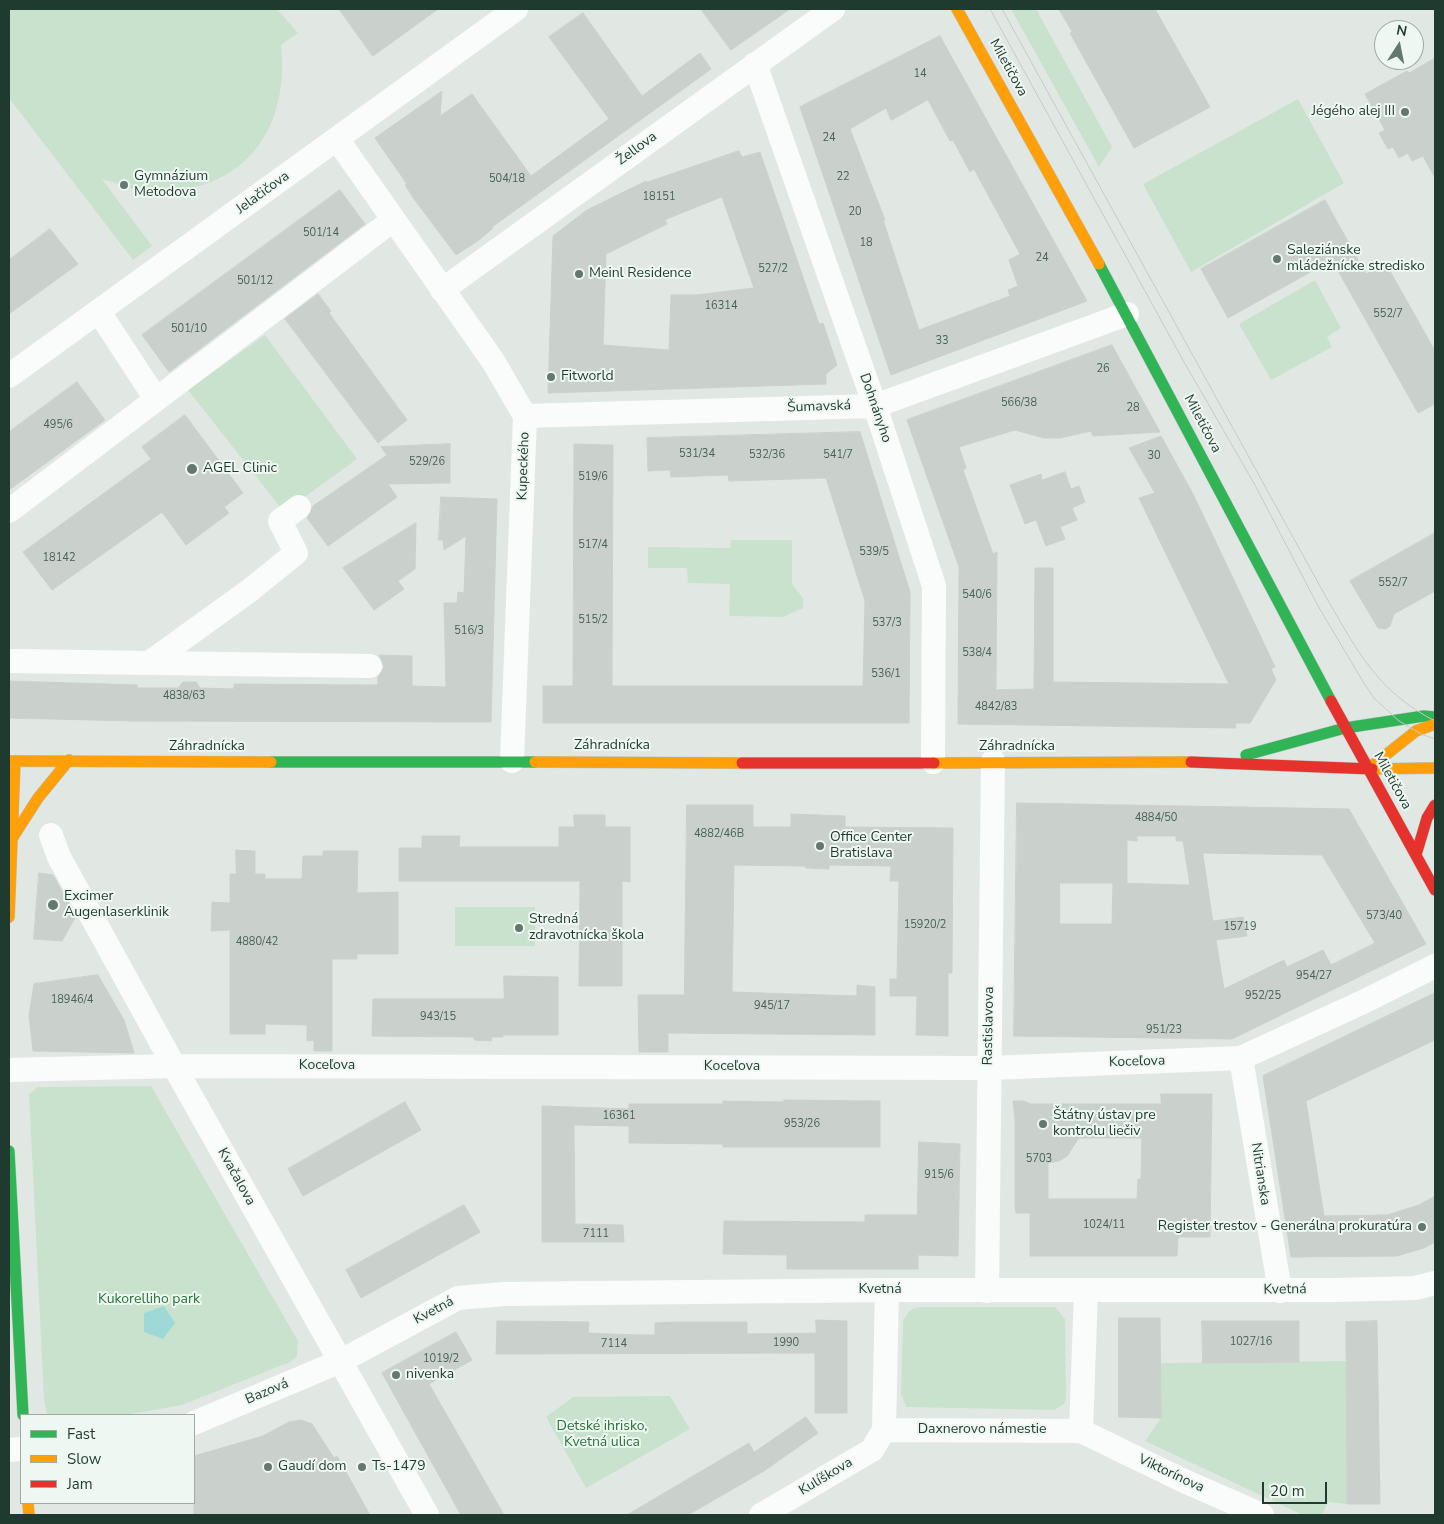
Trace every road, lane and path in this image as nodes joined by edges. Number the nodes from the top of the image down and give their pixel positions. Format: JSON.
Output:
{"nodes":[{"id":1,"x":516,"y":9,"type":"edge"},
{"id":2,"x":833,"y":9,"type":"edge"},
{"id":3,"x":958,"y":9,"type":"edge"},
{"id":4,"x":755,"y":64,"type":"junction"},
{"id":5,"x":337,"y":139,"type":"junction"},
{"id":6,"x":394,"y":220,"type":"junction"},
{"id":7,"x":442,"y":290,"type":"junction"},
{"id":8,"x":99,"y":312,"type":"junction"},
{"id":9,"x":1127,"y":314,"type":"junction"},
{"id":10,"x":9,"y":376,"type":"edge"},
{"id":11,"x":156,"y":398,"type":"junction"},
{"id":12,"x":875,"y":406,"type":"junction"},
{"id":13,"x":525,"y":416,"type":"junction"},
{"id":14,"x":299,"y":507,"type":"dead end"},
{"id":15,"x":9,"y":511,"type":"edge"},
{"id":16,"x":9,"y":661,"type":"edge"},
{"id":17,"x":149,"y":663,"type":"junction"},
{"id":18,"x":370,"y":666,"type":"dead end"},
{"id":19,"x":1435,"y":717,"type":"edge"},
{"id":20,"x":1435,"y":724,"type":"edge"},
{"id":21,"x":1345,"y":728,"type":"junction"},
{"id":22,"x":69,"y":760,"type":"junction"},
{"id":23,"x":12,"y":761,"type":"edge"},
{"id":24,"x":512,"y":761,"type":"junction"},
{"id":25,"x":933,"y":762,"type":"junction"},
{"id":26,"x":993,"y":762,"type":"junction"},
{"id":27,"x":1216,"y":763,"type":"junction"},
{"id":28,"x":1435,"y":768,"type":"edge"},
{"id":29,"x":1368,"y":769,"type":"junction"},
{"id":30,"x":1435,"y":805,"type":"edge"},
{"id":31,"x":51,"y":835,"type":"dead end"},
{"id":32,"x":13,"y":838,"type":"junction"},
{"id":33,"x":1416,"y":855,"type":"junction"},
{"id":34,"x":1435,"y":890,"type":"edge"},
{"id":35,"x":9,"y":917,"type":"edge"},
{"id":36,"x":1435,"y":966,"type":"edge"},
{"id":37,"x":1241,"y":1058,"type":"junction"},
{"id":38,"x":174,"y":1066,"type":"junction"},
{"id":39,"x":989,"y":1068,"type":"junction"},
{"id":40,"x":9,"y":1070,"type":"edge"},
{"id":41,"x":9,"y":1152,"type":"edge"},
{"id":42,"x":1435,"y":1283,"type":"edge"},
{"id":43,"x":887,"y":1290,"type":"junction"},
{"id":44,"x":987,"y":1291,"type":"junction"},
{"id":45,"x":1086,"y":1291,"type":"junction"},
{"id":46,"x":1280,"y":1291,"type":"junction"},
{"id":47,"x":340,"y":1361,"type":"junction"},
{"id":48,"x":24,"y":1414,"type":"edge"},
{"id":49,"x":195,"y":1423,"type":"edge"},
{"id":50,"x":884,"y":1430,"type":"junction"},
{"id":51,"x":1081,"y":1431,"type":"junction"},
{"id":52,"x":428,"y":1515,"type":"edge"},
{"id":53,"x":761,"y":1515,"type":"edge"},
{"id":54,"x":1262,"y":1515,"type":"edge"}],
"edges":[{"from":1,"to":5,"type":"street","name":"Jelačičova"},
{"from":2,"to":4,"type":"street","name":"Žellova"},
{"from":3,"to":9,"type":"street","name":"Miletičova"},
{"from":4,"to":7,"type":"street","name":"Žellova"},
{"from":4,"to":12,"type":"street","name":"Dohnányho"},
{"from":5,"to":6,"type":"street","name":"Kupeckého"},
{"from":5,"to":8,"type":"street","name":"Jelačičova"},
{"from":6,"to":7,"type":"street","name":"Kupeckého"},
{"from":6,"to":11,"type":"street"},
{"from":7,"to":13,"type":"street","name":"Kupeckého"},
{"from":8,"to":10,"type":"street","name":"Jelačičova"},
{"from":8,"to":11,"type":"street"},
{"from":9,"to":12,"type":"street","name":"Šumavská"},
{"from":9,"to":21,"type":"street","name":"Miletičova"},
{"from":11,"to":15,"type":"street"},
{"from":12,"to":13,"type":"street","name":"Šumavská"},
{"from":12,"to":25,"type":"street","name":"Dohnányho"},
{"from":13,"to":24,"type":"street","name":"Kupeckého"},
{"from":14,"to":17,"type":"street"},
{"from":16,"to":17,"type":"street"},
{"from":17,"to":18,"type":"street"},
{"from":19,"to":21,"type":"street","name":"Záhradnícka"},
{"from":20,"to":29,"type":"street"},
{"from":21,"to":27,"type":"street","name":"Záhradnícka"},
{"from":21,"to":29,"type":"street","name":"Miletičova"},
{"from":22,"to":23,"type":"street","name":"Záhradnícka"},
{"from":22,"to":24,"type":"street","name":"Záhradnícka"},
{"from":22,"to":32,"type":"street"},
{"from":23,"to":32,"type":"street"},
{"from":24,"to":25,"type":"street","name":"Záhradnícka"},
{"from":25,"to":26,"type":"street","name":"Záhradnícka"},
{"from":26,"to":27,"type":"street","name":"Záhradnícka"},
{"from":26,"to":39,"type":"street","name":"Rastislavova"},
{"from":27,"to":29,"type":"street","name":"Záhradnícka"},
{"from":28,"to":29,"type":"street","name":"Záhradnícka"},
{"from":29,"to":33,"type":"street","name":"Miletičova"},
{"from":30,"to":33,"type":"street","name":"Miletičova"},
{"from":31,"to":38,"type":"street","name":"Kvačalova"},
{"from":32,"to":35,"type":"street"},
{"from":33,"to":34,"type":"street","name":"Miletičova"},
{"from":36,"to":37,"type":"street","name":"Koceľova"},
{"from":37,"to":39,"type":"street","name":"Koceľova"},
{"from":37,"to":46,"type":"street","name":"Nitrianska"},
{"from":38,"to":39,"type":"street","name":"Koceľova"},
{"from":38,"to":40,"type":"street","name":"Koceľova"},
{"from":38,"to":47,"type":"street","name":"Kvačalova"},
{"from":39,"to":44,"type":"street","name":"Rastislavova"},
{"from":41,"to":48,"type":"street"},
{"from":42,"to":46,"type":"street","name":"Kvetná"},
{"from":43,"to":44,"type":"street","name":"Kvetná"},
{"from":43,"to":47,"type":"street","name":"Kvetná"},
{"from":43,"to":50,"type":"street"},
{"from":44,"to":45,"type":"street","name":"Kvetná"},
{"from":45,"to":46,"type":"street","name":"Kvetná"},
{"from":45,"to":51,"type":"street"},
{"from":47,"to":49,"type":"street","name":"Bazová"},
{"from":47,"to":52,"type":"street","name":"Kvačalova"},
{"from":50,"to":51,"type":"street","name":"Daxnerovo námestie"},
{"from":50,"to":53,"type":"street","name":"Kulíškova"},
{"from":51,"to":54,"type":"street","name":"Viktorínova"}]}
